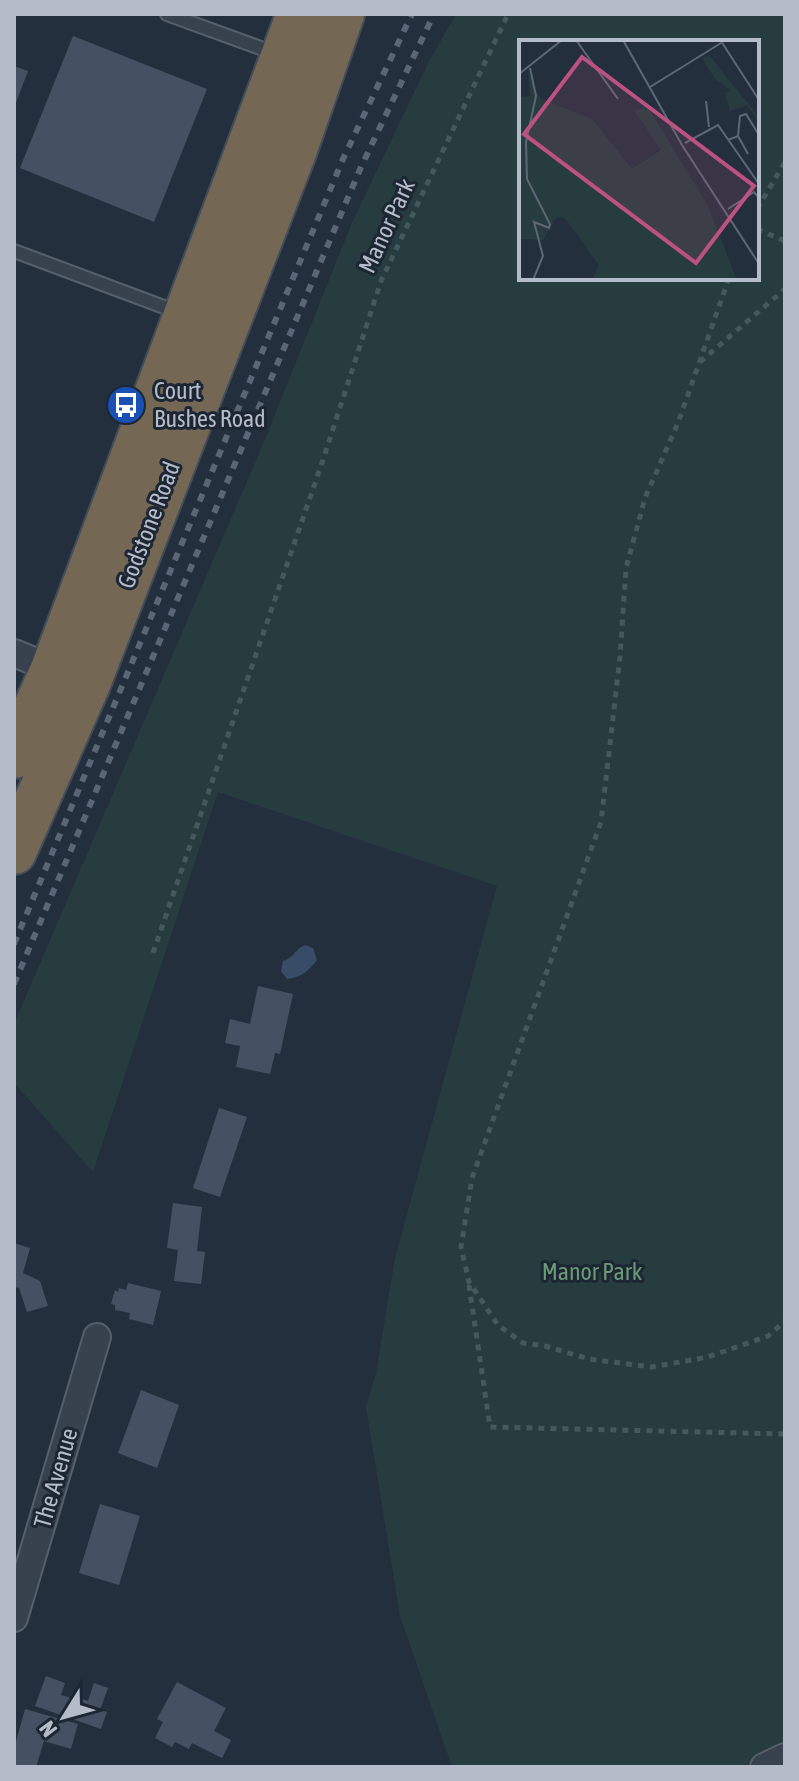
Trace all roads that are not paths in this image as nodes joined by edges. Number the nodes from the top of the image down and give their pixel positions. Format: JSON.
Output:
{"nodes":[{"id":1,"x":167,"y":14,"type":"edge"},
{"id":2,"x":299,"y":14,"type":"edge"},
{"id":3,"x":342,"y":14,"type":"edge"},
{"id":4,"x":283,"y":56,"type":"junction"},
{"id":5,"x":14,"y":251,"type":"edge"},
{"id":6,"x":206,"y":323,"type":"junction"},
{"id":7,"x":33,"y":661,"type":"edge"},
{"id":8,"x":14,"y":756,"type":"edge"},
{"id":9,"x":14,"y":852,"type":"edge"},
{"id":10,"x":97,"y":1337,"type":"dead end"},
{"id":11,"x":14,"y":1618,"type":"edge"},
{"id":12,"x":785,"y":1757,"type":"edge"},
{"id":13,"x":764,"y":1767,"type":"edge"}],
"edges":[{"from":1,"to":4,"type":"lane"},
{"from":2,"to":4,"type":"highway","name":"Godstone Road"},
{"from":3,"to":6,"type":"highway","name":"Godstone Road"},
{"from":4,"to":6,"type":"highway","name":"Godstone Road"},
{"from":5,"to":6,"type":"lane"},
{"from":6,"to":7,"type":"highway","name":"Godstone Road"},
{"from":6,"to":9,"type":"highway","name":"Godstone Road"},
{"from":7,"to":8,"type":"highway","name":"Godstone Road"},
{"from":10,"to":11,"type":"street","name":"The Avenue"},
{"from":12,"to":13,"type":"street"}]}
